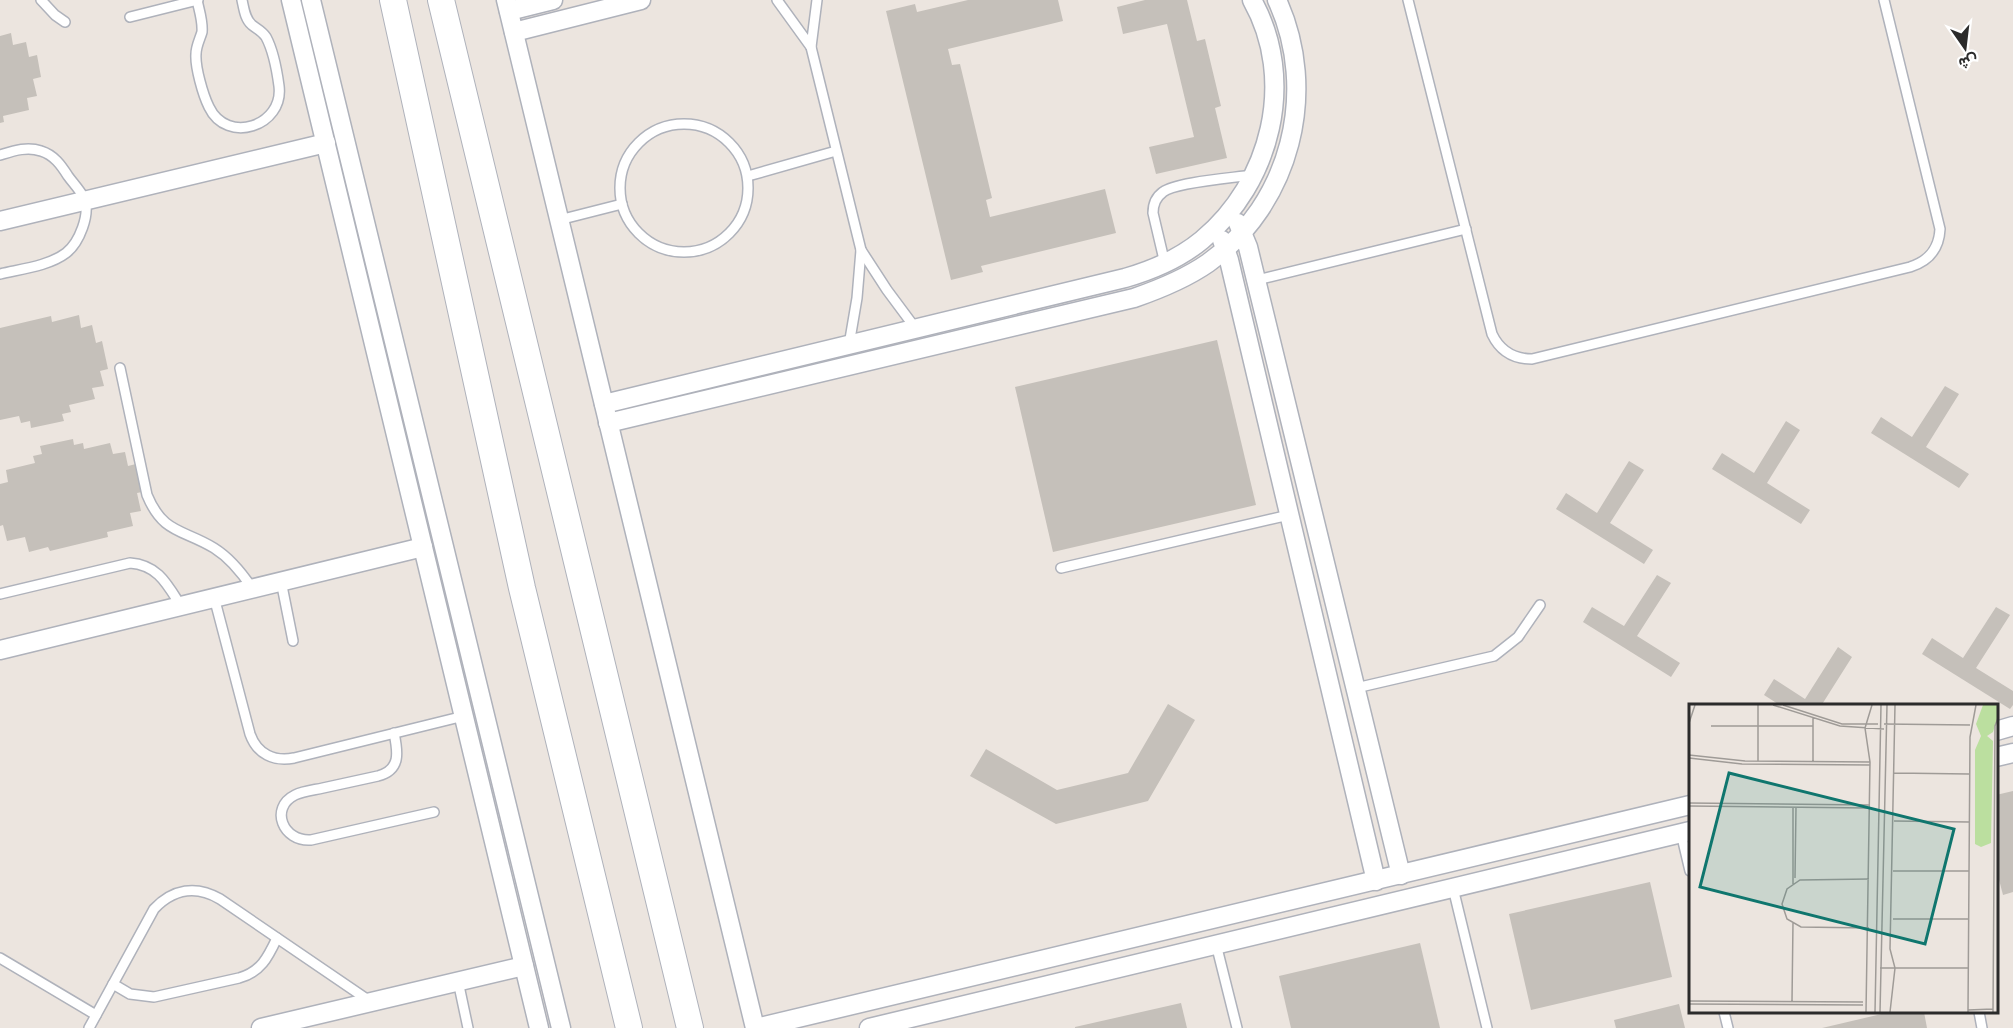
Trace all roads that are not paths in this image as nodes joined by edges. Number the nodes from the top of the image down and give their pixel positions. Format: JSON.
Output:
{"nodes":[{"id":1,"x":41,"y":0,"type":"edge"},
{"id":2,"x":198,"y":0,"type":"edge"},
{"id":3,"x":242,"y":0,"type":"edge"},
{"id":4,"x":291,"y":0,"type":"edge"},
{"id":5,"x":311,"y":0,"type":"edge"},
{"id":6,"x":393,"y":0,"type":"edge"},
{"id":7,"x":441,"y":0,"type":"edge"},
{"id":8,"x":553,"y":0,"type":"edge"},
{"id":9,"x":641,"y":0,"type":"edge"},
{"id":10,"x":777,"y":0,"type":"edge"},
{"id":11,"x":817,"y":0,"type":"edge"},
{"id":12,"x":1252,"y":0,"type":"edge"},
{"id":13,"x":1277,"y":0,"type":"edge"},
{"id":14,"x":1408,"y":0,"type":"edge"},
{"id":15,"x":1884,"y":0,"type":"edge"},
{"id":16,"x":507,"y":5,"type":"edge"},
{"id":17,"x":130,"y":17,"type":"dead end"},
{"id":18,"x":65,"y":22,"type":"dead end"},
{"id":19,"x":514,"y":32,"type":"junction"},
{"id":20,"x":811,"y":47,"type":"junction"},
{"id":21,"x":326,"y":143,"type":"junction"},
{"id":22,"x":836,"y":151,"type":"junction"},
{"id":23,"x":0,"y":155,"type":"edge"},
{"id":24,"x":1255,"y":174,"type":"junction"},
{"id":25,"x":748,"y":176,"type":"junction"},
{"id":26,"x":85,"y":200,"type":"junction"},
{"id":27,"x":622,"y":204,"type":"junction"},
{"id":28,"x":1231,"y":212,"type":"junction"},
{"id":29,"x":559,"y":220,"type":"junction"},
{"id":30,"x":0,"y":221,"type":"edge"},
{"id":31,"x":1216,"y":227,"type":"junction"},
{"id":32,"x":1466,"y":230,"type":"junction"},
{"id":33,"x":1243,"y":231,"type":"junction"},
{"id":34,"x":1226,"y":249,"type":"junction"},
{"id":35,"x":861,"y":250,"type":"junction"},
{"id":36,"x":1165,"y":264,"type":"junction"},
{"id":37,"x":0,"y":274,"type":"edge"},
{"id":38,"x":1257,"y":280,"type":"junction"},
{"id":39,"x":916,"y":328,"type":"junction"},
{"id":40,"x":849,"y":345,"type":"junction"},
{"id":41,"x":120,"y":368,"type":"dead end"},
{"id":42,"x":604,"y":404,"type":"junction"},
{"id":43,"x":608,"y":423,"type":"junction"},
{"id":44,"x":1289,"y":515,"type":"junction"},
{"id":45,"x":423,"y":547,"type":"junction"},
{"id":46,"x":1061,"y":568,"type":"dead end"},
{"id":47,"x":281,"y":581,"type":"junction"},
{"id":48,"x":252,"y":588,"type":"junction"},
{"id":49,"x":0,"y":594,"type":"edge"},
{"id":50,"x":214,"y":597,"type":"junction"},
{"id":51,"x":1540,"y":605,"type":"dead end"},
{"id":52,"x":181,"y":606,"type":"junction"},
{"id":53,"x":293,"y":641,"type":"dead end"},
{"id":54,"x":0,"y":650,"type":"edge"},
{"id":55,"x":1356,"y":688,"type":"junction"},
{"id":56,"x":464,"y":716,"type":"junction"},
{"id":57,"x":2013,"y":726,"type":"edge"},
{"id":58,"x":1998,"y":730,"type":"edge"},
{"id":59,"x":394,"y":733,"type":"junction"},
{"id":60,"x":2013,"y":753,"type":"edge"},
{"id":61,"x":1998,"y":757,"type":"edge"},
{"id":62,"x":1689,"y":805,"type":"edge"},
{"id":63,"x":434,"y":812,"type":"dead end"},
{"id":64,"x":1389,"y":824,"type":"junction"},
{"id":65,"x":1364,"y":830,"type":"junction"},
{"id":66,"x":1686,"y":832,"type":"edge"},
{"id":67,"x":1689,"y":861,"type":"edge"},
{"id":68,"x":1401,"y":875,"type":"junction"},
{"id":69,"x":1376,"y":881,"type":"junction"},
{"id":70,"x":1453,"y":888,"type":"junction"},
{"id":71,"x":277,"y":938,"type":"junction"},
{"id":72,"x":1216,"y":944,"type":"junction"},
{"id":73,"x":0,"y":958,"type":"edge"},
{"id":74,"x":524,"y":966,"type":"junction"},
{"id":75,"x":458,"y":981,"type":"junction"},
{"id":76,"x":113,"y":984,"type":"junction"},
{"id":77,"x":371,"y":1002,"type":"junction"},
{"id":78,"x":1724,"y":1013,"type":"edge"},
{"id":79,"x":1978,"y":1013,"type":"edge"},
{"id":80,"x":96,"y":1015,"type":"junction"},
{"id":81,"x":90,"y":1028,"type":"edge"},
{"id":82,"x":261,"y":1028,"type":"edge"},
{"id":83,"x":468,"y":1028,"type":"edge"},
{"id":84,"x":539,"y":1028,"type":"edge"},
{"id":85,"x":561,"y":1028,"type":"edge"},
{"id":86,"x":629,"y":1028,"type":"edge"},
{"id":87,"x":690,"y":1028,"type":"edge"},
{"id":88,"x":755,"y":1028,"type":"edge"},
{"id":89,"x":869,"y":1028,"type":"edge"},
{"id":90,"x":1237,"y":1028,"type":"edge"},
{"id":91,"x":1487,"y":1028,"type":"edge"},
{"id":92,"x":1728,"y":1028,"type":"edge"},
{"id":93,"x":1982,"y":1028,"type":"edge"}],
"edges":[{"from":1,"to":18,"type":"lane"},
{"from":2,"to":3,"type":"lane"},
{"from":2,"to":17,"type":"lane"},
{"from":4,"to":21,"type":"street"},
{"from":5,"to":85,"type":"street"},
{"from":6,"to":86,"type":"street"},
{"from":7,"to":87,"type":"street"},
{"from":8,"to":16,"type":"street"},
{"from":9,"to":19,"type":"street"},
{"from":10,"to":20,"type":"lane"},
{"from":11,"to":20,"type":"lane"},
{"from":12,"to":24,"type":"street"},
{"from":13,"to":33,"type":"street"},
{"from":14,"to":32,"type":"lane"},
{"from":15,"to":32,"type":"lane"},
{"from":16,"to":19,"type":"street"},
{"from":19,"to":29,"type":"street"},
{"from":20,"to":22,"type":"lane"},
{"from":21,"to":26,"type":"street"},
{"from":21,"to":45,"type":"street"},
{"from":22,"to":25,"type":"lane"},
{"from":22,"to":35,"type":"lane"},
{"from":23,"to":26,"type":"lane"},
{"from":24,"to":28,"type":"street"},
{"from":24,"to":36,"type":"lane"},
{"from":25,"to":27,"type":"lane"},
{"from":25,"to":27,"type":"lane"},
{"from":26,"to":30,"type":"street"},
{"from":26,"to":37,"type":"lane"},
{"from":27,"to":29,"type":"lane"},
{"from":28,"to":31,"type":"street"},
{"from":28,"to":33,"type":"street"},
{"from":29,"to":42,"type":"street"},
{"from":31,"to":34,"type":"street"},
{"from":31,"to":36,"type":"street"},
{"from":32,"to":38,"type":"lane"},
{"from":33,"to":34,"type":"street"},
{"from":33,"to":38,"type":"street"},
{"from":34,"to":43,"type":"street"},
{"from":34,"to":44,"type":"street"},
{"from":35,"to":39,"type":"lane"},
{"from":35,"to":40,"type":"lane"},
{"from":36,"to":39,"type":"street"},
{"from":38,"to":55,"type":"street"},
{"from":39,"to":40,"type":"street"},
{"from":40,"to":42,"type":"street"},
{"from":41,"to":48,"type":"lane"},
{"from":42,"to":43,"type":"street"},
{"from":43,"to":88,"type":"street"},
{"from":44,"to":46,"type":"lane"},
{"from":44,"to":65,"type":"street"},
{"from":45,"to":47,"type":"street"},
{"from":45,"to":56,"type":"street"},
{"from":47,"to":48,"type":"street"},
{"from":47,"to":53,"type":"lane"},
{"from":48,"to":50,"type":"street"},
{"from":49,"to":52,"type":"lane"},
{"from":50,"to":52,"type":"street"},
{"from":50,"to":59,"type":"lane"},
{"from":51,"to":55,"type":"lane"},
{"from":52,"to":54,"type":"street"},
{"from":55,"to":64,"type":"street"},
{"from":56,"to":59,"type":"lane"},
{"from":56,"to":74,"type":"street"},
{"from":57,"to":58,"type":"street"},
{"from":59,"to":63,"type":"lane"},
{"from":60,"to":61,"type":"street"},
{"from":62,"to":68,"type":"street"},
{"from":64,"to":65,"type":"street"},
{"from":64,"to":68,"type":"street"},
{"from":65,"to":69,"type":"street"},
{"from":66,"to":67,"type":"lane"},
{"from":66,"to":70,"type":"street"},
{"from":68,"to":69,"type":"street"},
{"from":69,"to":88,"type":"street"},
{"from":70,"to":72,"type":"street"},
{"from":70,"to":91,"type":"lane"},
{"from":71,"to":76,"type":"lane"},
{"from":71,"to":76,"type":"lane"},
{"from":71,"to":77,"type":"lane"},
{"from":72,"to":89,"type":"street"},
{"from":72,"to":90,"type":"lane"},
{"from":73,"to":80,"type":"lane"},
{"from":74,"to":75,"type":"street"},
{"from":74,"to":84,"type":"street"},
{"from":75,"to":77,"type":"street"},
{"from":75,"to":83,"type":"lane"},
{"from":76,"to":80,"type":"lane"},
{"from":77,"to":82,"type":"street"},
{"from":78,"to":92,"type":"lane"},
{"from":79,"to":93,"type":"lane"},
{"from":80,"to":81,"type":"lane"}]}
